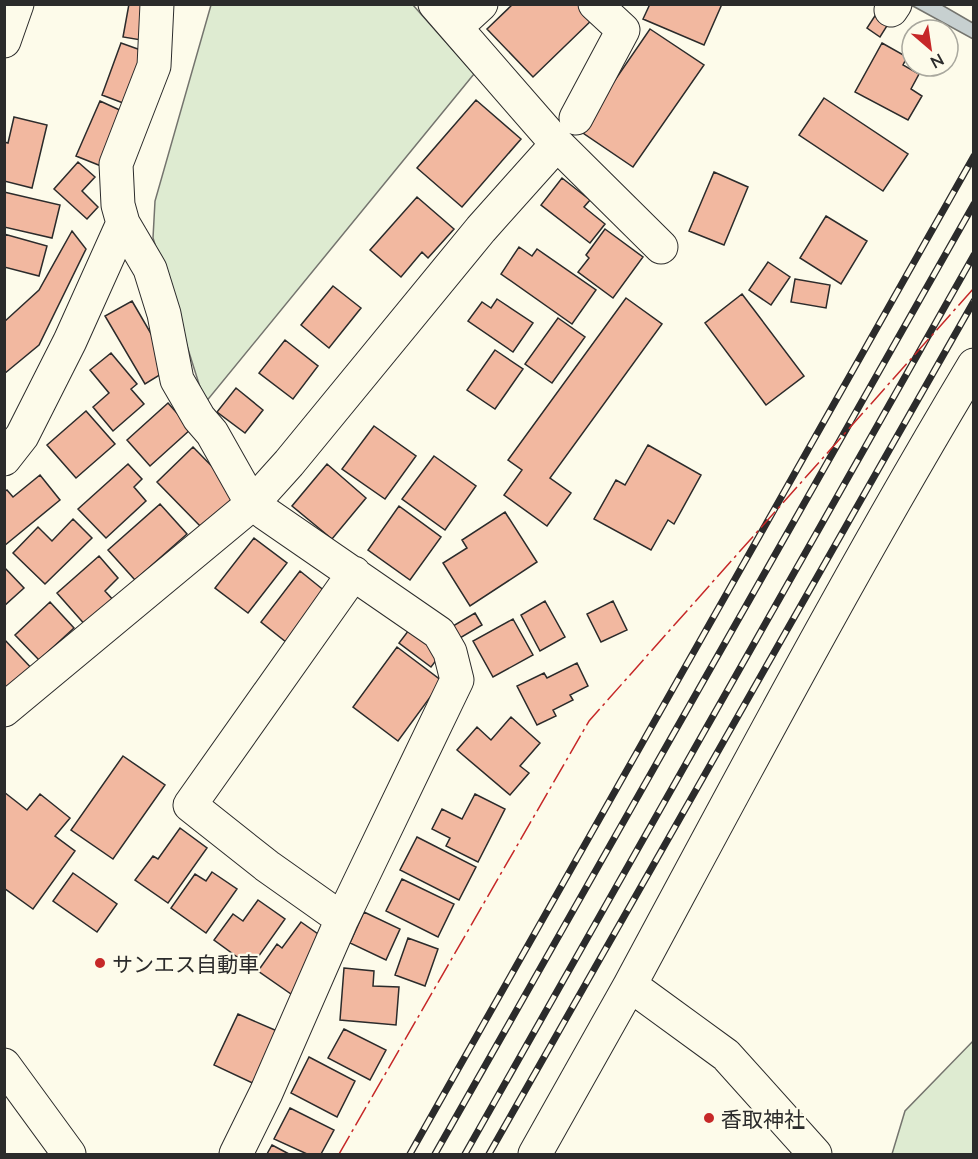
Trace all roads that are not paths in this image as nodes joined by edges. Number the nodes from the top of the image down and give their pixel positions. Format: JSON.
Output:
{"nodes":[{"id":1,"x":17,"y":4,"type":"edge"},
{"id":2,"x":157,"y":4,"type":"edge"},
{"id":3,"x":481,"y":4,"type":"edge"},
{"id":4,"x":595,"y":4,"type":"edge"},
{"id":5,"x":446,"y":16,"type":"edge"},
{"id":6,"x":4,"y":41,"type":"edge"},
{"id":7,"x":576,"y":118,"type":"dead end"},
{"id":8,"x":557,"y":144,"type":"junction"},
{"id":9,"x":123,"y":222,"type":"junction"},
{"id":10,"x":661,"y":247,"type":"dead end"},
{"id":11,"x":974,"y":365,"type":"edge"},
{"id":12,"x":4,"y":459,"type":"edge"},
{"id":13,"x":252,"y":504,"type":"junction"},
{"id":14,"x":354,"y":573,"type":"junction"},
{"id":15,"x":4,"y":710,"type":"edge"},
{"id":16,"x":342,"y":919,"type":"junction"},
{"id":17,"x":630,"y":985,"type":"junction"},
{"id":18,"x":4,"y":1065,"type":"edge"},
{"id":19,"x":69,"y":1155,"type":"edge"},
{"id":20,"x":237,"y":1155,"type":"edge"},
{"id":21,"x":535,"y":1155,"type":"edge"},
{"id":22,"x":815,"y":1155,"type":"edge"}],
"edges":[{"from":1,"to":6,"type":"main road"},
{"from":2,"to":9,"type":"main road"},
{"from":3,"to":5,"type":"main road"},
{"from":4,"to":7,"type":"main road"},
{"from":5,"to":8,"type":"main road"},
{"from":8,"to":10,"type":"main road"},
{"from":8,"to":13,"type":"main road"},
{"from":9,"to":12,"type":"main road"},
{"from":9,"to":13,"type":"main road"},
{"from":11,"to":17,"type":"main road"},
{"from":13,"to":14,"type":"main road"},
{"from":13,"to":15,"type":"main road"},
{"from":14,"to":16,"type":"main road"},
{"from":14,"to":16,"type":"main road"},
{"from":16,"to":20,"type":"main road"},
{"from":17,"to":21,"type":"main road"},
{"from":17,"to":22,"type":"main road"},
{"from":18,"to":19,"type":"main road"}]}
